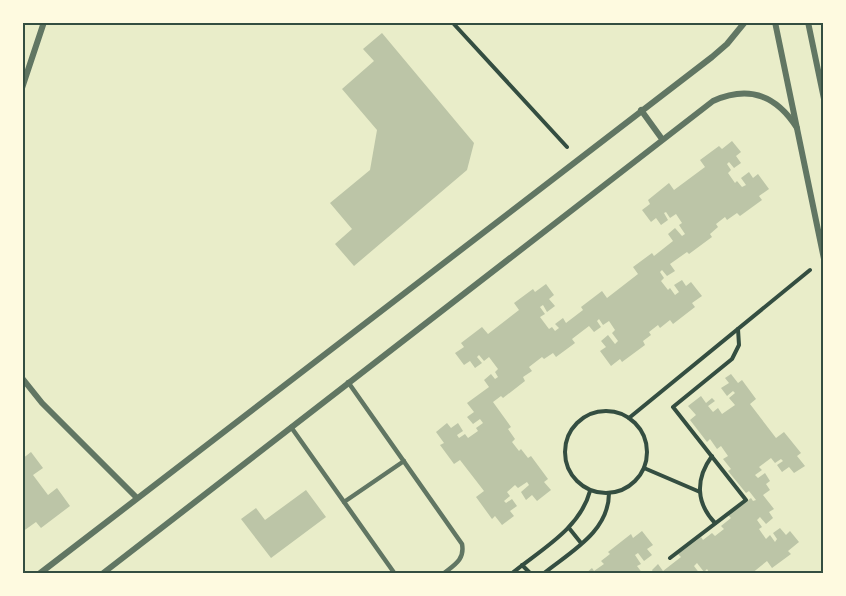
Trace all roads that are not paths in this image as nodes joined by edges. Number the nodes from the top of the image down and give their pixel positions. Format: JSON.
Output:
{"nodes":[{"id":1,"x":44,"y":22,"type":"edge"},
{"id":2,"x":745,"y":22,"type":"edge"},
{"id":3,"x":775,"y":22,"type":"edge"},
{"id":4,"x":808,"y":22,"type":"edge"},
{"id":5,"x":22,"y":88,"type":"edge"},
{"id":6,"x":824,"y":99,"type":"edge"},
{"id":7,"x":641,"y":110,"type":"junction"},
{"id":8,"x":797,"y":128,"type":"junction"},
{"id":9,"x":662,"y":139,"type":"junction"},
{"id":10,"x":824,"y":258,"type":"edge"},
{"id":11,"x":22,"y":378,"type":"edge"},
{"id":12,"x":348,"y":382,"type":"junction"},
{"id":13,"x":291,"y":427,"type":"junction"},
{"id":14,"x":404,"y":461,"type":"junction"},
{"id":15,"x":137,"y":498,"type":"junction"},
{"id":16,"x":344,"y":502,"type":"junction"},
{"id":17,"x":39,"y":573,"type":"edge"},
{"id":18,"x":102,"y":573,"type":"edge"},
{"id":19,"x":395,"y":573,"type":"edge"},
{"id":20,"x":443,"y":573,"type":"edge"}],
"edges":[{"from":1,"to":5,"type":"street"},
{"from":2,"to":7,"type":"street"},
{"from":3,"to":8,"type":"street"},
{"from":4,"to":6,"type":"street"},
{"from":7,"to":9,"type":"street"},
{"from":7,"to":15,"type":"street"},
{"from":8,"to":9,"type":"street"},
{"from":8,"to":10,"type":"street"},
{"from":9,"to":12,"type":"street"},
{"from":11,"to":15,"type":"street"},
{"from":12,"to":13,"type":"street"},
{"from":12,"to":14,"type":"lane"},
{"from":13,"to":16,"type":"lane"},
{"from":13,"to":18,"type":"street"},
{"from":14,"to":16,"type":"lane"},
{"from":14,"to":20,"type":"lane"},
{"from":15,"to":17,"type":"street"},
{"from":16,"to":19,"type":"lane"}]}
